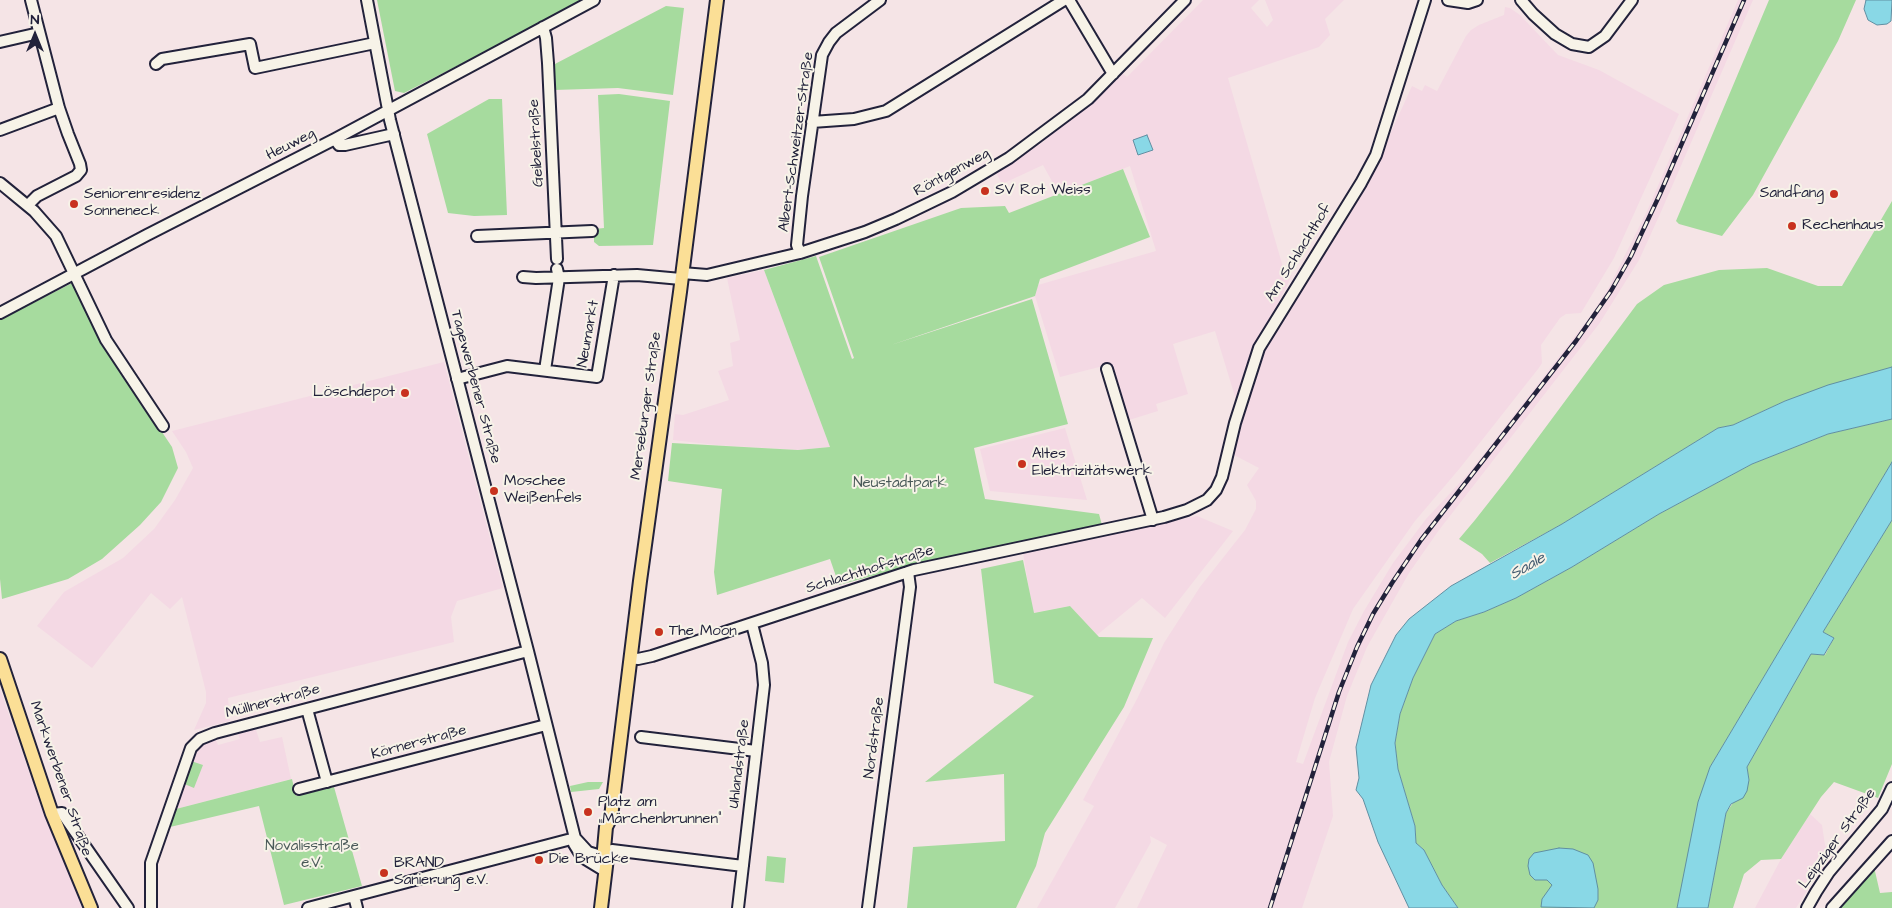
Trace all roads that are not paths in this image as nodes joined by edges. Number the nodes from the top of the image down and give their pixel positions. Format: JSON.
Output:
{"nodes":[{"id":1,"x":31,"y":0,"type":"edge"},
{"id":2,"x":367,"y":0,"type":"edge"},
{"id":3,"x":594,"y":0,"type":"edge"},
{"id":4,"x":717,"y":0,"type":"edge"},
{"id":5,"x":880,"y":0,"type":"edge"},
{"id":6,"x":1064,"y":0,"type":"edge"},
{"id":7,"x":1069,"y":0,"type":"edge"},
{"id":8,"x":1185,"y":0,"type":"edge"},
{"id":9,"x":1425,"y":0,"type":"edge"},
{"id":10,"x":1448,"y":0,"type":"edge"},
{"id":11,"x":1477,"y":0,"type":"edge"},
{"id":12,"x":1521,"y":0,"type":"edge"},
{"id":13,"x":1632,"y":0,"type":"edge"},
{"id":14,"x":1462,"y":1,"type":"edge"},
{"id":15,"x":543,"y":27,"type":"junction"},
{"id":16,"x":39,"y":33,"type":"junction"},
{"id":17,"x":0,"y":42,"type":"edge"},
{"id":18,"x":375,"y":42,"type":"junction"},
{"id":19,"x":156,"y":64,"type":"dead end"},
{"id":20,"x":1113,"y":74,"type":"junction"},
{"id":21,"x":59,"y":108,"type":"junction"},
{"id":22,"x":388,"y":110,"type":"junction"},
{"id":23,"x":812,"y":122,"type":"junction"},
{"id":24,"x":0,"y":130,"type":"edge"},
{"id":25,"x":394,"y":134,"type":"junction"},
{"id":26,"x":334,"y":140,"type":"junction"},
{"id":27,"x":0,"y":183,"type":"edge"},
{"id":28,"x":28,"y":205,"type":"junction"},
{"id":29,"x":592,"y":231,"type":"dead end"},
{"id":30,"x":556,"y":232,"type":"junction"},
{"id":31,"x":477,"y":236,"type":"dead end"},
{"id":32,"x":800,"y":253,"type":"junction"},
{"id":33,"x":557,"y":258,"type":"dead end"},
{"id":34,"x":75,"y":273,"type":"junction"},
{"id":35,"x":558,"y":273,"type":"junction"},
{"id":36,"x":614,"y":275,"type":"junction"},
{"id":37,"x":681,"y":276,"type":"junction"},
{"id":38,"x":523,"y":277,"type":"dead end"},
{"id":39,"x":0,"y":313,"type":"edge"},
{"id":40,"x":1108,"y":369,"type":"dead end"},
{"id":41,"x":545,"y":370,"type":"junction"},
{"id":42,"x":457,"y":379,"type":"junction"},
{"id":43,"x":163,"y":426,"type":"dead end"},
{"id":44,"x":1187,"y":510,"type":"joint"},
{"id":45,"x":1153,"y":520,"type":"junction"},
{"id":46,"x":908,"y":572,"type":"junction"},
{"id":47,"x":752,"y":624,"type":"junction"},
{"id":48,"x":528,"y":651,"type":"junction"},
{"id":49,"x":630,"y":658,"type":"junction"},
{"id":50,"x":0,"y":659,"type":"edge"},
{"id":51,"x":307,"y":709,"type":"junction"},
{"id":52,"x":546,"y":725,"type":"junction"},
{"id":53,"x":642,"y":737,"type":"dead end"},
{"id":54,"x":756,"y":751,"type":"junction"},
{"id":55,"x":327,"y":782,"type":"junction"},
{"id":56,"x":1892,"y":788,"type":"edge"},
{"id":57,"x":299,"y":789,"type":"dead end"},
{"id":58,"x":52,"y":814,"type":"junction"},
{"id":59,"x":575,"y":838,"type":"junction"},
{"id":60,"x":1892,"y":841,"type":"edge"},
{"id":61,"x":609,"y":854,"type":"junction"},
{"id":62,"x":743,"y":866,"type":"junction"},
{"id":63,"x":605,"y":871,"type":"junction"},
{"id":64,"x":354,"y":896,"type":"junction"},
{"id":65,"x":91,"y":908,"type":"edge"},
{"id":66,"x":128,"y":908,"type":"edge"},
{"id":67,"x":150,"y":908,"type":"edge"},
{"id":68,"x":308,"y":908,"type":"edge"},
{"id":69,"x":357,"y":908,"type":"edge"},
{"id":70,"x":601,"y":908,"type":"edge"},
{"id":71,"x":738,"y":908,"type":"edge"},
{"id":72,"x":868,"y":908,"type":"edge"},
{"id":73,"x":1807,"y":908,"type":"edge"},
{"id":74,"x":1832,"y":908,"type":"edge"}],
"edges":[{"from":1,"to":16,"type":"street"},
{"from":2,"to":18,"type":"street","name":"Tagewerbener Straße"},
{"from":3,"to":15,"type":"street","name":"Heuweg"},
{"from":4,"to":37,"type":"main road","name":"Merseburger Straße"},
{"from":5,"to":23,"type":"street","name":"Albert-Schweitzer-Straße"},
{"from":6,"to":23,"type":"street"},
{"from":7,"to":20,"type":"street"},
{"from":8,"to":20,"type":"street","name":"Röntgenweg"},
{"from":9,"to":44,"type":"street","name":"Am Schlachthof"},
{"from":10,"to":14,"type":"street"},
{"from":11,"to":14,"type":"street"},
{"from":12,"to":13,"type":"street"},
{"from":15,"to":22,"type":"street","name":"Heuweg"},
{"from":15,"to":30,"type":"street","name":"Geibelstraße"},
{"from":16,"to":17,"type":"street"},
{"from":16,"to":21,"type":"street"},
{"from":18,"to":19,"type":"street"},
{"from":18,"to":22,"type":"street","name":"Tagewerbener Straße"},
{"from":20,"to":32,"type":"street","name":"Röntgenweg"},
{"from":21,"to":24,"type":"street"},
{"from":21,"to":28,"type":"street"},
{"from":22,"to":25,"type":"street","name":"Tagewerbener Straße"},
{"from":22,"to":26,"type":"street","name":"Heuweg"},
{"from":23,"to":32,"type":"street","name":"Albert-Schweitzer-Straße"},
{"from":25,"to":26,"type":"street"},
{"from":25,"to":42,"type":"street","name":"Tagewerbener Straße"},
{"from":26,"to":34,"type":"street","name":"Heuweg"},
{"from":27,"to":28,"type":"street"},
{"from":28,"to":34,"type":"street"},
{"from":29,"to":30,"type":"street"},
{"from":30,"to":31,"type":"street"},
{"from":30,"to":33,"type":"street","name":"Geibelstraße"},
{"from":32,"to":37,"type":"street","name":"Röntgenweg"},
{"from":34,"to":39,"type":"street","name":"Heuweg"},
{"from":34,"to":43,"type":"street"},
{"from":35,"to":36,"type":"street","name":"Röntgenweg"},
{"from":35,"to":38,"type":"street","name":"Röntgenweg"},
{"from":35,"to":41,"type":"street"},
{"from":36,"to":37,"type":"street","name":"Röntgenweg"},
{"from":36,"to":41,"type":"street","name":"Neumarkt"},
{"from":37,"to":49,"type":"main road","name":"Merseburger Straße"},
{"from":40,"to":45,"type":"street"},
{"from":41,"to":42,"type":"street","name":"Neumarkt"},
{"from":42,"to":48,"type":"street","name":"Tagewerbener Straße"},
{"from":44,"to":45,"type":"street","name":"Schlachthofstraße"},
{"from":45,"to":46,"type":"street","name":"Schlachthofstraße"},
{"from":46,"to":47,"type":"street","name":"Schlachthofstraße"},
{"from":46,"to":72,"type":"street","name":"Nordstraße"},
{"from":47,"to":49,"type":"street","name":"Schlachthofstraße"},
{"from":47,"to":54,"type":"street","name":"Uhlandstraße"},
{"from":48,"to":51,"type":"street","name":"Müllnerstraße"},
{"from":48,"to":52,"type":"street","name":"Tagewerbener Straße"},
{"from":49,"to":61,"type":"main road","name":"Merseburger Straße"},
{"from":50,"to":58,"type":"main road","name":"Markwerbener Straße"},
{"from":51,"to":55,"type":"street"},
{"from":51,"to":67,"type":"street","name":"Müllnerstraße"},
{"from":52,"to":55,"type":"street","name":"Körnerstraße"},
{"from":52,"to":59,"type":"street","name":"Tagewerbener Straße"},
{"from":53,"to":54,"type":"street"},
{"from":54,"to":62,"type":"street","name":"Uhlandstraße"},
{"from":55,"to":57,"type":"street","name":"Körnerstraße"},
{"from":56,"to":73,"type":"street","name":"Leipziger Straße"},
{"from":58,"to":65,"type":"main road","name":"Markwerbener Straße"},
{"from":58,"to":66,"type":"street"},
{"from":59,"to":61,"type":"street"},
{"from":59,"to":63,"type":"street","name":"Tagewerbener Straße"},
{"from":59,"to":64,"type":"street"},
{"from":60,"to":74,"type":"street"},
{"from":61,"to":62,"type":"street"},
{"from":61,"to":63,"type":"main road","name":"Merseburger Straße"},
{"from":62,"to":71,"type":"street","name":"Uhlandstraße"},
{"from":63,"to":70,"type":"main road","name":"Merseburger Straße"},
{"from":64,"to":68,"type":"street"},
{"from":64,"to":69,"type":"street"}]}
